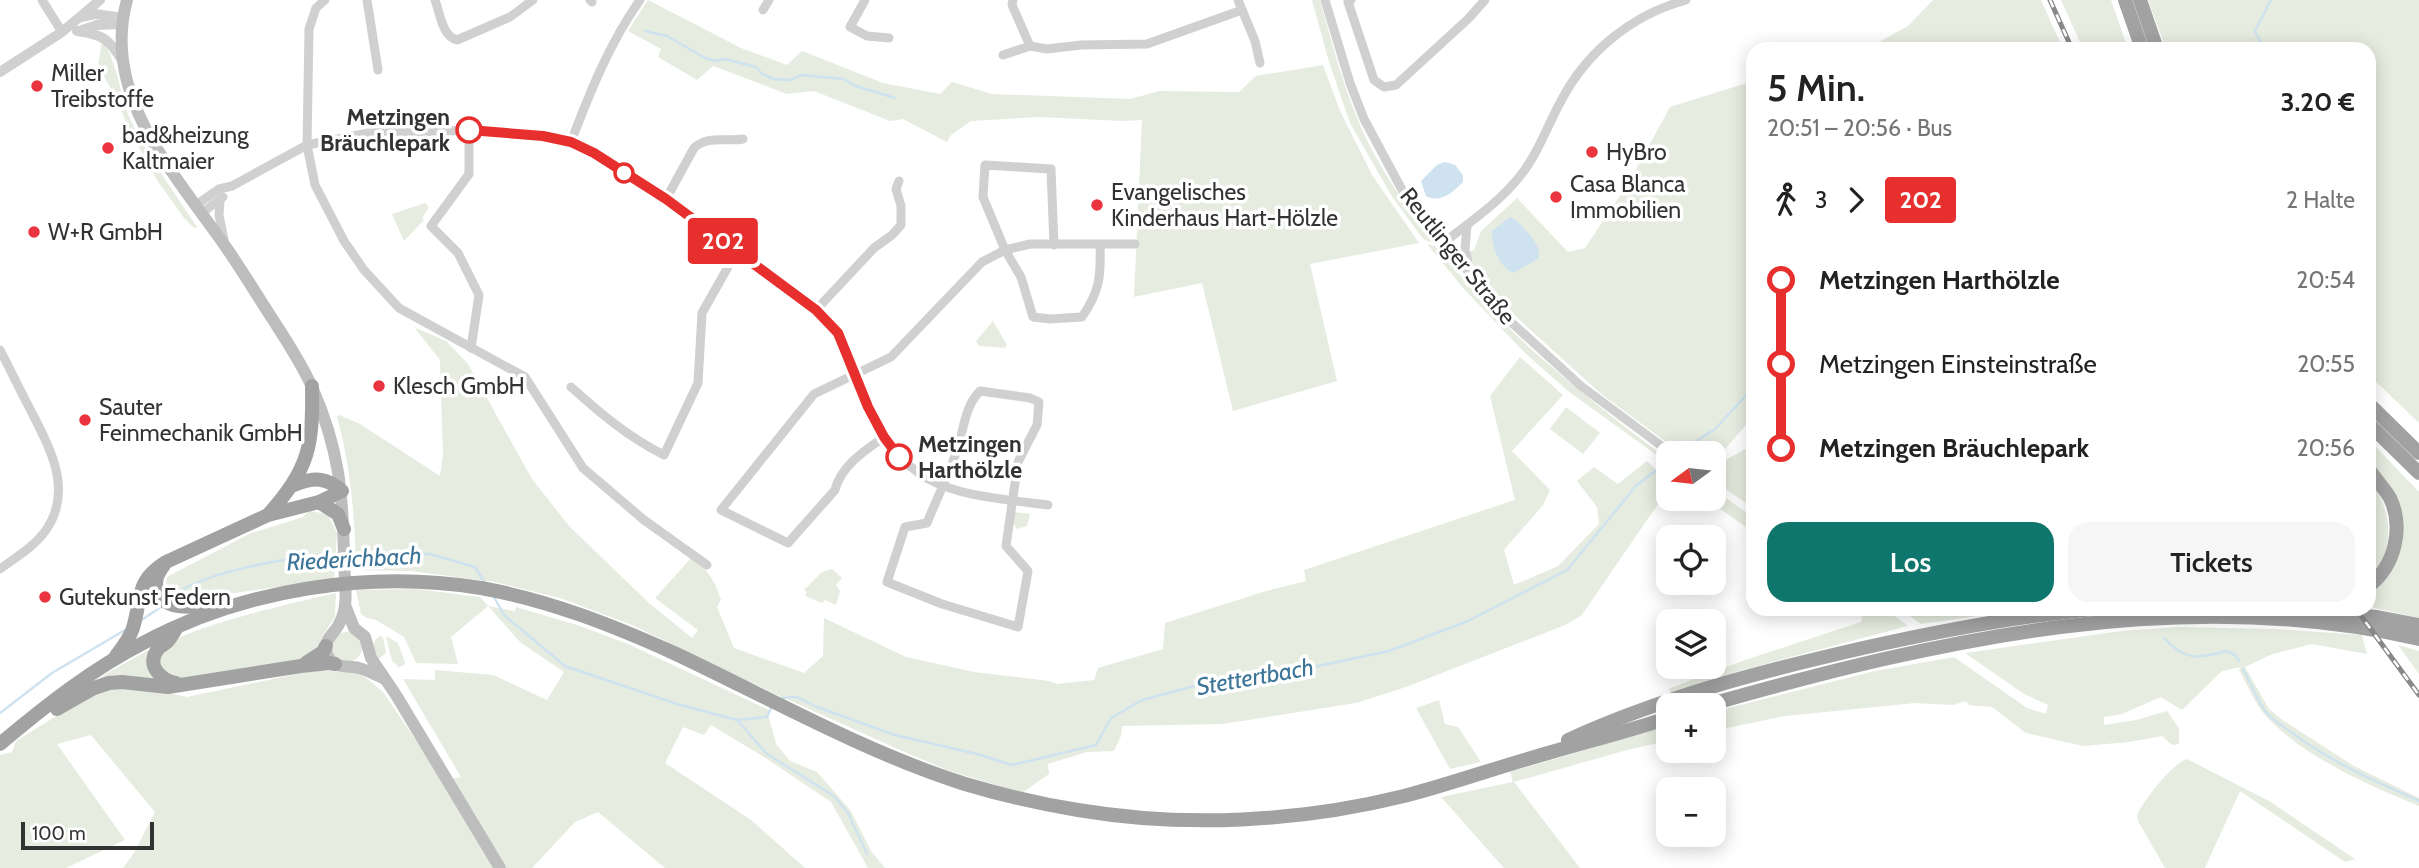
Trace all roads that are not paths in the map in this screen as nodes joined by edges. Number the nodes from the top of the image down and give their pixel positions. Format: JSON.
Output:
{"nodes":[{"id":1,"x":41,"y":0,"type":"edge"},
{"id":2,"x":100,"y":0,"type":"edge"},
{"id":3,"x":127,"y":0,"type":"edge"},
{"id":4,"x":325,"y":0,"type":"edge"},
{"id":5,"x":367,"y":0,"type":"edge"},
{"id":6,"x":435,"y":0,"type":"edge"},
{"id":7,"x":533,"y":0,"type":"edge"},
{"id":8,"x":640,"y":0,"type":"edge"},
{"id":9,"x":769,"y":0,"type":"edge"},
{"id":10,"x":865,"y":0,"type":"edge"},
{"id":11,"x":1013,"y":0,"type":"edge"},
{"id":12,"x":1238,"y":0,"type":"edge"},
{"id":13,"x":1325,"y":0,"type":"edge"},
{"id":14,"x":1350,"y":0,"type":"edge"},
{"id":15,"x":1485,"y":0,"type":"edge"},
{"id":16,"x":1686,"y":0,"type":"edge"},
{"id":17,"x":2125,"y":0,"type":"edge"},
{"id":18,"x":2140,"y":0,"type":"edge"},
{"id":19,"x":1676,"y":1,"type":"edge"},
{"id":20,"x":763,"y":10,"type":"dead end"},
{"id":21,"x":1242,"y":10,"type":"junction"},
{"id":22,"x":79,"y":18,"type":"junction"},
{"id":23,"x":123,"y":21,"type":"junction"},
{"id":24,"x":77,"y":31,"type":"junction"},
{"id":25,"x":62,"y":32,"type":"junction"},
{"id":26,"x":889,"y":38,"type":"dead end"},
{"id":27,"x":2140,"y":42,"type":"edge"},
{"id":28,"x":2155,"y":42,"type":"edge"},
{"id":29,"x":1030,"y":46,"type":"junction"},
{"id":30,"x":1003,"y":55,"type":"dead end"},
{"id":31,"x":1260,"y":63,"type":"dead end"},
{"id":32,"x":124,"y":64,"type":"junction"},
{"id":33,"x":379,"y":70,"type":"dead end"},
{"id":34,"x":0,"y":72,"type":"edge"},
{"id":35,"x":469,"y":130,"type":"junction"},
{"id":36,"x":743,"y":139,"type":"dead end"},
{"id":37,"x":571,"y":142,"type":"junction"},
{"id":38,"x":307,"y":145,"type":"junction"},
{"id":39,"x":899,"y":181,"type":"dead end"},
{"id":40,"x":232,"y":186,"type":"junction"},
{"id":41,"x":222,"y":198,"type":"junction"},
{"id":42,"x":666,"y":199,"type":"junction"},
{"id":43,"x":199,"y":209,"type":"junction"},
{"id":44,"x":1467,"y":225,"type":"junction"},
{"id":45,"x":1443,"y":243,"type":"junction"},
{"id":46,"x":1135,"y":244,"type":"dead end"},
{"id":47,"x":225,"y":245,"type":"junction"},
{"id":48,"x":1100,"y":245,"type":"junction"},
{"id":49,"x":1054,"y":246,"type":"junction"},
{"id":50,"x":1005,"y":250,"type":"junction"},
{"id":51,"x":737,"y":251,"type":"junction"},
{"id":52,"x":1473,"y":279,"type":"junction"},
{"id":53,"x":816,"y":310,"type":"junction"},
{"id":54,"x":471,"y":348,"type":"junction"},
{"id":55,"x":0,"y":349,"type":"edge"},
{"id":56,"x":856,"y":376,"type":"junction"},
{"id":57,"x":312,"y":386,"type":"junction"},
{"id":58,"x":571,"y":387,"type":"dead end"},
{"id":59,"x":2376,"y":411,"type":"edge"},
{"id":60,"x":2376,"y":431,"type":"edge"},
{"id":61,"x":2399,"y":433,"type":"junction"},
{"id":62,"x":884,"y":437,"type":"junction"},
{"id":63,"x":1656,"y":442,"type":"edge"},
{"id":64,"x":2419,"y":444,"type":"edge"},
{"id":65,"x":2419,"y":453,"type":"edge"},
{"id":66,"x":2419,"y":473,"type":"edge"},
{"id":67,"x":2376,"y":479,"type":"edge"},
{"id":68,"x":294,"y":485,"type":"junction"},
{"id":69,"x":942,"y":486,"type":"junction"},
{"id":70,"x":342,"y":491,"type":"junction"},
{"id":71,"x":1012,"y":500,"type":"junction"},
{"id":72,"x":318,"y":502,"type":"junction"},
{"id":73,"x":1048,"y":505,"type":"dead end"},
{"id":74,"x":268,"y":515,"type":"junction"},
{"id":75,"x":344,"y":530,"type":"junction"},
{"id":76,"x":166,"y":562,"type":"junction"},
{"id":77,"x":707,"y":565,"type":"dead end"},
{"id":78,"x":0,"y":569,"type":"edge"},
{"id":79,"x":2376,"y":579,"type":"edge"},
{"id":80,"x":235,"y":605,"type":"junction"},
{"id":81,"x":345,"y":605,"type":"junction"},
{"id":82,"x":2045,"y":616,"type":"edge"},
{"id":83,"x":2367,"y":616,"type":"edge"},
{"id":84,"x":2419,"y":625,"type":"edge"},
{"id":85,"x":178,"y":626,"type":"junction"},
{"id":86,"x":354,"y":628,"type":"junction"},
{"id":87,"x":337,"y":629,"type":"junction"},
{"id":88,"x":2419,"y":639,"type":"edge"},
{"id":89,"x":326,"y":646,"type":"junction"},
{"id":90,"x":367,"y":650,"type":"junction"},
{"id":91,"x":113,"y":660,"type":"junction"},
{"id":92,"x":335,"y":664,"type":"junction"},
{"id":93,"x":301,"y":666,"type":"junction"},
{"id":94,"x":354,"y":667,"type":"junction"},
{"id":95,"x":383,"y":678,"type":"junction"},
{"id":96,"x":184,"y":685,"type":"junction"},
{"id":97,"x":1726,"y":700,"type":"edge"},
{"id":98,"x":1656,"y":722,"type":"edge"},
{"id":99,"x":13,"y":734,"type":"junction"},
{"id":100,"x":0,"y":744,"type":"edge"},
{"id":101,"x":1532,"y":758,"type":"junction"},
{"id":102,"x":500,"y":868,"type":"edge"}],
"edges":[{"from":1,"to":25,"type":"street"},
{"from":2,"to":22,"type":"street"},
{"from":3,"to":23,"type":"main road"},
{"from":4,"to":38,"type":"street"},
{"from":5,"to":33,"type":"street"},
{"from":6,"to":7,"type":"street"},
{"from":8,"to":37,"type":"street"},
{"from":9,"to":20,"type":"street"},
{"from":10,"to":26,"type":"street"},
{"from":11,"to":29,"type":"street"},
{"from":12,"to":21,"type":"street"},
{"from":13,"to":45,"type":"street","name":"Reutlinger Straße"},
{"from":14,"to":15,"type":"street"},
{"from":16,"to":19,"type":"street"},
{"from":17,"to":27,"type":"highway"},
{"from":18,"to":28,"type":"highway"},
{"from":19,"to":44,"type":"street"},
{"from":21,"to":29,"type":"street"},
{"from":21,"to":31,"type":"street"},
{"from":22,"to":23,"type":"street"},
{"from":22,"to":25,"type":"street"},
{"from":23,"to":24,"type":"street"},
{"from":23,"to":32,"type":"main road"},
{"from":24,"to":25,"type":"street"},
{"from":24,"to":32,"type":"street"},
{"from":25,"to":34,"type":"street"},
{"from":29,"to":30,"type":"street"},
{"from":32,"to":43,"type":"main road"},
{"from":35,"to":37,"type":"street"},
{"from":35,"to":38,"type":"street"},
{"from":35,"to":54,"type":"street"},
{"from":36,"to":42,"type":"street"},
{"from":37,"to":42,"type":"street"},
{"from":38,"to":40,"type":"street"},
{"from":38,"to":54,"type":"street"},
{"from":39,"to":53,"type":"street"},
{"from":40,"to":41,"type":"street"},
{"from":40,"to":43,"type":"street"},
{"from":41,"to":43,"type":"street"},
{"from":41,"to":47,"type":"street"},
{"from":42,"to":51,"type":"street"},
{"from":43,"to":47,"type":"main road"},
{"from":44,"to":45,"type":"street"},
{"from":44,"to":52,"type":"street"},
{"from":45,"to":52,"type":"street","name":"Reutlinger Straße"},
{"from":46,"to":48,"type":"street"},
{"from":47,"to":57,"type":"main road"},
{"from":48,"to":49,"type":"street"},
{"from":48,"to":50,"type":"street"},
{"from":49,"to":50,"type":"street"},
{"from":49,"to":50,"type":"street"},
{"from":50,"to":56,"type":"street"},
{"from":51,"to":53,"type":"street"},
{"from":51,"to":58,"type":"street"},
{"from":52,"to":63,"type":"street","name":"Reutlinger Straße"},
{"from":53,"to":56,"type":"street"},
{"from":54,"to":77,"type":"street"},
{"from":55,"to":78,"type":"street"},
{"from":56,"to":62,"type":"street"},
{"from":56,"to":62,"type":"street"},
{"from":57,"to":68,"type":"highway"},
{"from":57,"to":70,"type":"main road"},
{"from":59,"to":61,"type":"highway"},
{"from":60,"to":66,"type":"highway"},
{"from":61,"to":64,"type":"highway"},
{"from":61,"to":65,"type":"highway"},
{"from":62,"to":69,"type":"street"},
{"from":67,"to":79,"type":"highway"},
{"from":68,"to":70,"type":"highway"},
{"from":68,"to":74,"type":"highway"},
{"from":69,"to":71,"type":"street"},
{"from":69,"to":71,"type":"street"},
{"from":69,"to":71,"type":"street"},
{"from":70,"to":72,"type":"highway"},
{"from":70,"to":75,"type":"main road"},
{"from":71,"to":73,"type":"street"},
{"from":72,"to":74,"type":"highway"},
{"from":72,"to":75,"type":"highway"},
{"from":74,"to":76,"type":"highway"},
{"from":75,"to":81,"type":"main road"},
{"from":76,"to":80,"type":"highway"},
{"from":76,"to":91,"type":"highway"},
{"from":80,"to":85,"type":"highway"},
{"from":80,"to":101,"type":"highway"},
{"from":81,"to":86,"type":"main road"},
{"from":81,"to":87,"type":"main road"},
{"from":82,"to":101,"type":"highway"},
{"from":83,"to":84,"type":"highway"},
{"from":85,"to":91,"type":"highway"},
{"from":85,"to":96,"type":"highway"},
{"from":86,"to":87,"type":"main road"},
{"from":86,"to":90,"type":"main road"},
{"from":87,"to":89,"type":"main road"},
{"from":88,"to":97,"type":"highway"},
{"from":89,"to":92,"type":"main road"},
{"from":89,"to":93,"type":"highway"},
{"from":90,"to":94,"type":"main road"},
{"from":90,"to":95,"type":"main road"},
{"from":91,"to":99,"type":"highway"},
{"from":92,"to":93,"type":"highway"},
{"from":92,"to":94,"type":"main road"},
{"from":93,"to":96,"type":"highway"},
{"from":94,"to":95,"type":"main road"},
{"from":95,"to":102,"type":"main road"},
{"from":96,"to":99,"type":"highway"},
{"from":98,"to":101,"type":"highway"},
{"from":99,"to":100,"type":"highway"}]}
